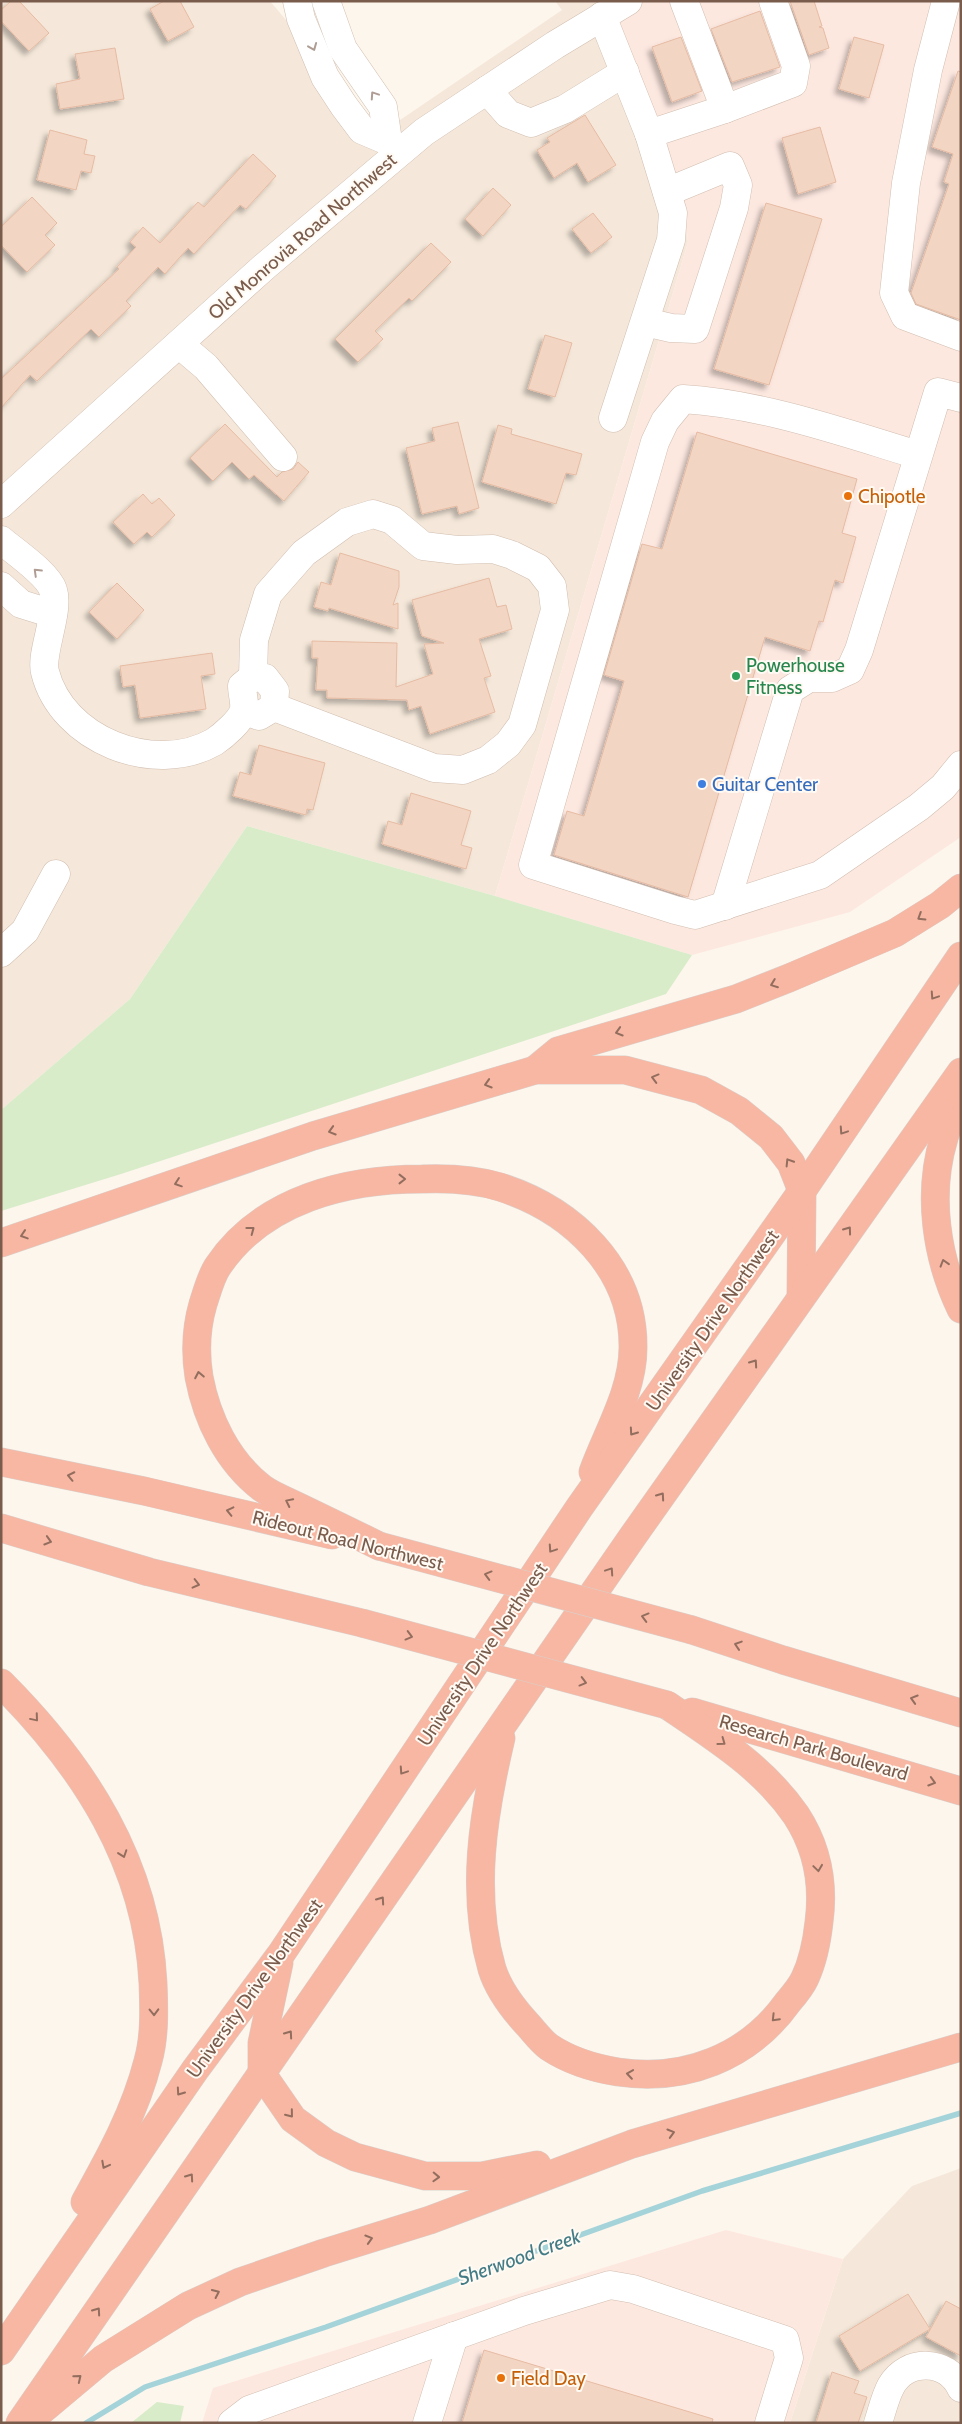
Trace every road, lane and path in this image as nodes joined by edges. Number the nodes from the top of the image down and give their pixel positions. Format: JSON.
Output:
{"nodes":[{"id":1,"x":296,"y":1,"type":"edge"},
{"id":2,"x":326,"y":1,"type":"edge"},
{"id":3,"x":628,"y":1,"type":"edge"},
{"id":4,"x":684,"y":1,"type":"edge"},
{"id":5,"x":773,"y":1,"type":"edge"},
{"id":6,"x":946,"y":1,"type":"edge"},
{"id":7,"x":602,"y":16,"type":"junction"},
{"id":8,"x":625,"y":72,"type":"junction"},
{"id":9,"x":487,"y":90,"type":"junction"},
{"id":10,"x":725,"y":110,"type":"junction"},
{"id":11,"x":649,"y":134,"type":"junction"},
{"id":12,"x":393,"y":147,"type":"junction"},
{"id":13,"x":667,"y":192,"type":"junction"},
{"id":14,"x":645,"y":322,"type":"junction"},
{"id":15,"x":961,"y":337,"type":"edge"},
{"id":16,"x":179,"y":344,"type":"junction"},
{"id":17,"x":961,"y":398,"type":"edge"},
{"id":18,"x":613,"y":418,"type":"dead end"},
{"id":19,"x":918,"y":455,"type":"junction"},
{"id":20,"x":283,"y":457,"type":"dead end"},
{"id":21,"x":1,"y":504,"type":"edge"},
{"id":22,"x":1,"y":540,"type":"edge"},
{"id":23,"x":1,"y":586,"type":"edge"},
{"id":24,"x":53,"y":614,"type":"junction"},
{"id":25,"x":253,"y":677,"type":"junction"},
{"id":26,"x":274,"y":707,"type":"junction"},
{"id":27,"x":244,"y":710,"type":"junction"},
{"id":28,"x":961,"y":766,"type":"edge"},
{"id":29,"x":56,"y":874,"type":"dead end"},
{"id":30,"x":961,"y":888,"type":"edge"},
{"id":31,"x":726,"y":906,"type":"junction"},
{"id":32,"x":3,"y":949,"type":"edge"},
{"id":33,"x":961,"y":956,"type":"edge"},
{"id":34,"x":534,"y":1070,"type":"junction"},
{"id":35,"x":961,"y":1072,"type":"edge"},
{"id":36,"x":961,"y":1095,"type":"edge"},
{"id":37,"x":802,"y":1191,"type":"junction"},
{"id":38,"x":1,"y":1243,"type":"edge"},
{"id":39,"x":802,"y":1295,"type":"junction"},
{"id":40,"x":961,"y":1309,"type":"edge"},
{"id":41,"x":1,"y":1462,"type":"edge"},
{"id":42,"x":579,"y":1508,"type":"junction"},
{"id":43,"x":1,"y":1528,"type":"edge"},
{"id":44,"x":380,"y":1546,"type":"junction"},
{"id":45,"x":1,"y":1683,"type":"edge"},
{"id":46,"x":667,"y":1705,"type":"junction"},
{"id":47,"x":961,"y":1713,"type":"edge"},
{"id":48,"x":504,"y":1726,"type":"junction"},
{"id":49,"x":961,"y":1791,"type":"edge"},
{"id":50,"x":281,"y":1954,"type":"junction"},
{"id":51,"x":961,"y":2046,"type":"edge"},
{"id":52,"x":262,"y":2074,"type":"junction"},
{"id":53,"x":632,"y":2144,"type":"junction"},
{"id":54,"x":454,"y":2336,"type":"junction"},
{"id":55,"x":3,"y":2348,"type":"edge"},
{"id":56,"x":961,"y":2388,"type":"edge"},
{"id":57,"x":20,"y":2423,"type":"edge"},
{"id":58,"x":29,"y":2423,"type":"edge"},
{"id":59,"x":232,"y":2423,"type":"edge"},
{"id":60,"x":427,"y":2423,"type":"edge"},
{"id":61,"x":769,"y":2423,"type":"edge"},
{"id":62,"x":878,"y":2423,"type":"edge"}],
"edges":[{"from":1,"to":12,"type":"street","one_way":true},
{"from":12,"to":2,"type":"street","one_way":true},
{"from":3,"to":7,"type":"street","name":"Old Monrovia Road Northwest"},
{"from":4,"to":10,"type":"street"},
{"from":5,"to":10,"type":"street"},
{"from":6,"to":15,"type":"street"},
{"from":7,"to":8,"type":"street"},
{"from":7,"to":9,"type":"street","name":"Old Monrovia Road Northwest"},
{"from":8,"to":9,"type":"street"},
{"from":8,"to":11,"type":"street"},
{"from":9,"to":12,"type":"street","name":"Old Monrovia Road Northwest"},
{"from":10,"to":11,"type":"street"},
{"from":11,"to":13,"type":"street"},
{"from":12,"to":16,"type":"street","name":"Old Monrovia Road Northwest"},
{"from":13,"to":14,"type":"street"},
{"from":13,"to":14,"type":"street"},
{"from":14,"to":18,"type":"street"},
{"from":16,"to":20,"type":"street"},
{"from":16,"to":21,"type":"street","name":"Old Monrovia Road Northwest"},
{"from":17,"to":19,"type":"street"},
{"from":19,"to":31,"type":"street"},
{"from":19,"to":31,"type":"street"},
{"from":24,"to":22,"type":"street","one_way":true},
{"from":23,"to":24,"type":"street"},
{"from":24,"to":27,"type":"street"},
{"from":25,"to":26,"type":"street"},
{"from":25,"to":26,"type":"street"},
{"from":25,"to":27,"type":"street"},
{"from":26,"to":27,"type":"street"},
{"from":28,"to":31,"type":"street"},
{"from":29,"to":32,"type":"street"},
{"from":30,"to":34,"type":"highway","one_way":true},
{"from":33,"to":37,"type":"highway","name":"University Drive Northwest","one_way":true},
{"from":37,"to":34,"type":"highway","one_way":true},
{"from":34,"to":38,"type":"highway","one_way":true},
{"from":39,"to":35,"type":"highway","one_way":true},
{"from":40,"to":36,"type":"highway","one_way":true},
{"from":37,"to":39,"type":"highway"},
{"from":37,"to":42,"type":"highway","name":"University Drive Northwest","one_way":true},
{"from":48,"to":39,"type":"highway","one_way":true},
{"from":44,"to":41,"type":"highway","name":"Rideout Road Northwest","one_way":true},
{"from":44,"to":42,"type":"highway","one_way":true},
{"from":42,"to":50,"type":"highway","name":"University Drive Northwest","one_way":true},
{"from":43,"to":46,"type":"highway","one_way":true,"bridge":true},
{"from":47,"to":44,"type":"highway","name":"Rideout Road Northwest","one_way":true,"bridge":true},
{"from":45,"to":55,"type":"highway","one_way":true},
{"from":46,"to":48,"type":"highway","one_way":true},
{"from":46,"to":49,"type":"highway","name":"Research Park Boulevard","one_way":true},
{"from":52,"to":48,"type":"highway","one_way":true},
{"from":50,"to":52,"type":"highway"},
{"from":50,"to":55,"type":"highway","name":"University Drive Northwest","one_way":true},
{"from":53,"to":51,"type":"highway","one_way":true},
{"from":52,"to":53,"type":"highway","one_way":true},
{"from":57,"to":52,"type":"highway","one_way":true},
{"from":58,"to":53,"type":"highway","one_way":true},
{"from":54,"to":59,"type":"street"},
{"from":54,"to":60,"type":"street"},
{"from":54,"to":61,"type":"street"},
{"from":56,"to":62,"type":"street"}]}
